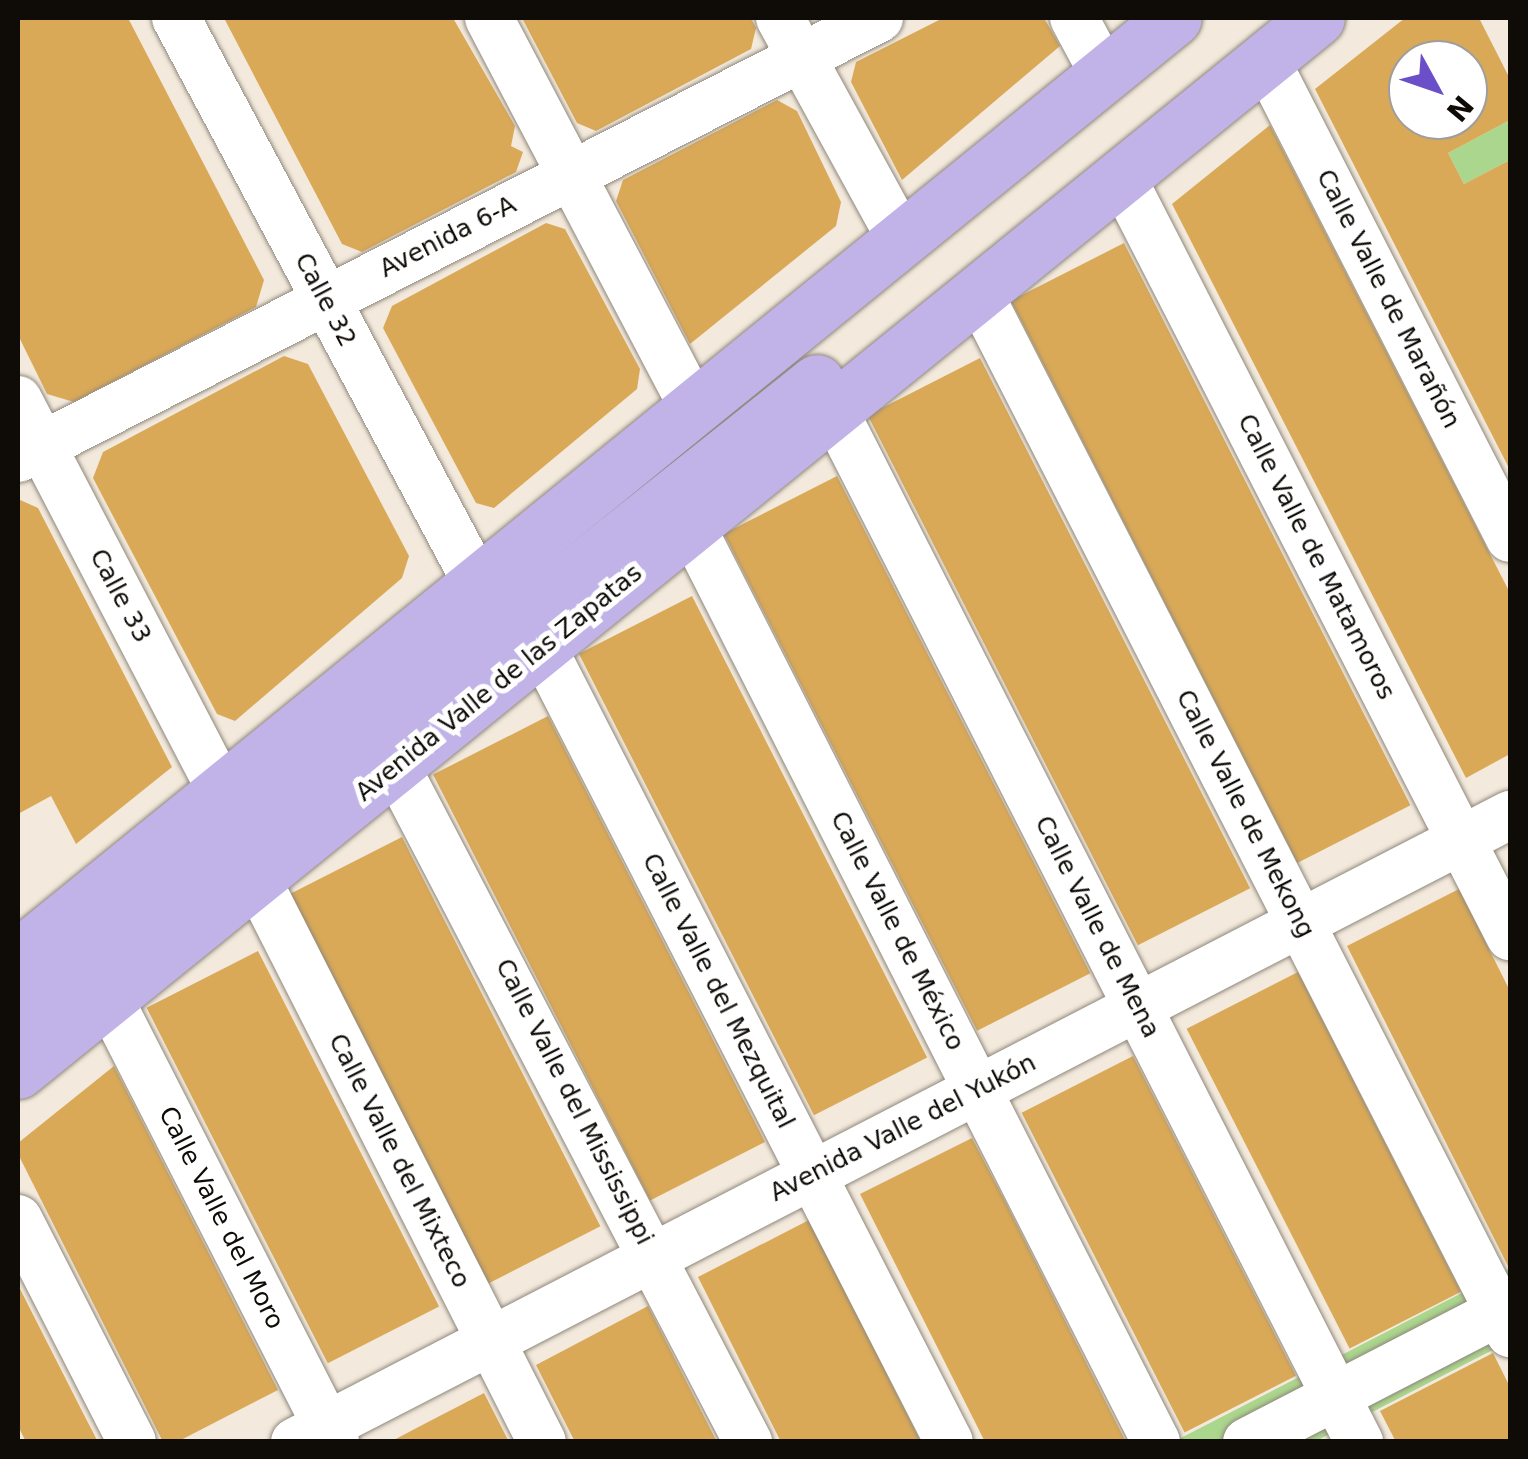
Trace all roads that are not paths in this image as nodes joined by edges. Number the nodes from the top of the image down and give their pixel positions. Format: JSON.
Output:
{"nodes":[{"id":1,"x":176,"y":18,"type":"edge"},
{"id":2,"x":489,"y":18,"type":"edge"},
{"id":3,"x":879,"y":18,"type":"edge"},
{"id":4,"x":1074,"y":18,"type":"edge"},
{"id":5,"x":1174,"y":18,"type":"edge"},
{"id":6,"x":1318,"y":18,"type":"edge"},
{"id":7,"x":791,"y":38,"type":"edge"},
{"id":8,"x":1265,"y":60,"type":"junction"},
{"id":9,"x":1104,"y":74,"type":"junction"},
{"id":10,"x":572,"y":174,"type":"junction"},
{"id":11,"x":1122,"y":178,"type":"junction"},
{"id":12,"x":902,"y":239,"type":"junction"},
{"id":13,"x":979,"y":294,"type":"junction"},
{"id":14,"x":325,"y":300,"type":"junction"},
{"id":15,"x":18,"y":400,"type":"edge"},
{"id":16,"x":692,"y":404,"type":"junction"},
{"id":17,"x":836,"y":413,"type":"junction"},
{"id":18,"x":29,"y":452,"type":"edge"},
{"id":19,"x":677,"y":512,"type":"junction"},
{"id":20,"x":1510,"y":538,"type":"edge"},
{"id":21,"x":476,"y":580,"type":"junction"},
{"id":22,"x":542,"y":647,"type":"junction"},
{"id":23,"x":394,"y":766,"type":"junction"},
{"id":24,"x":223,"y":793,"type":"junction"},
{"id":25,"x":1510,"y":815,"type":"edge"},
{"id":26,"x":1462,"y":840,"type":"junction"},
{"id":27,"x":256,"y":880,"type":"junction"},
{"id":28,"x":1301,"y":923,"type":"junction"},
{"id":29,"x":1510,"y":936,"type":"edge"},
{"id":30,"x":23,"y":993,"type":"edge"},
{"id":31,"x":107,"y":995,"type":"junction"},
{"id":32,"x":1138,"y":1007,"type":"junction"},
{"id":33,"x":18,"y":1070,"type":"edge"},
{"id":34,"x":978,"y":1089,"type":"junction"},
{"id":35,"x":812,"y":1175,"type":"junction"},
{"id":36,"x":18,"y":1219,"type":"edge"},
{"id":37,"x":653,"y":1257,"type":"junction"},
{"id":38,"x":1507,"y":1317,"type":"edge"},
{"id":39,"x":491,"y":1341,"type":"junction"},
{"id":40,"x":1336,"y":1396,"type":"junction"},
{"id":41,"x":319,"y":1436,"type":"edge"},
{"id":42,"x":132,"y":1442,"type":"edge"},
{"id":43,"x":542,"y":1442,"type":"edge"},
{"id":44,"x":748,"y":1442,"type":"edge"},
{"id":45,"x":949,"y":1442,"type":"edge"},
{"id":46,"x":1156,"y":1442,"type":"edge"},
{"id":47,"x":1247,"y":1442,"type":"edge"},
{"id":48,"x":1360,"y":1442,"type":"edge"}],
"edges":[{"from":1,"to":14,"type":"street","name":"Calle 32"},
{"from":2,"to":10,"type":"street"},
{"from":3,"to":7,"type":"street","name":"Avenida 6-A"},
{"from":4,"to":9,"type":"street"},
{"from":5,"to":9,"type":"main road","name":"Avenida Valle de las Zapatas"},
{"from":6,"to":8,"type":"main road","name":"Avenida Valle de las Zapatas"},
{"from":7,"to":10,"type":"street","name":"Avenida 6-A"},
{"from":7,"to":12,"type":"street"},
{"from":8,"to":11,"type":"main road","name":"Avenida Valle de las Zapatas"},
{"from":8,"to":20,"type":"street","name":"Calle Valle de Marañón"},
{"from":9,"to":12,"type":"main road","name":"Avenida Valle de las Zapatas"},
{"from":10,"to":14,"type":"street","name":"Avenida 6-A"},
{"from":10,"to":16,"type":"street"},
{"from":11,"to":13,"type":"main road","name":"Avenida Valle de las Zapatas"},
{"from":11,"to":26,"type":"street","name":"Calle Valle de Matamoros"},
{"from":12,"to":16,"type":"main road","name":"Avenida Valle de las Zapatas"},
{"from":12,"to":19,"type":"main road","name":"Avenida Valle de las Zapatas"},
{"from":13,"to":17,"type":"main road","name":"Avenida Valle de las Zapatas"},
{"from":13,"to":19,"type":"main road","name":"Avenida Valle de las Zapatas"},
{"from":13,"to":28,"type":"street","name":"Calle Valle de Mekong"},
{"from":14,"to":18,"type":"street","name":"Avenida 6-A"},
{"from":14,"to":21,"type":"street","name":"Calle 32"},
{"from":15,"to":18,"type":"street","name":"Calle 33"},
{"from":16,"to":21,"type":"main road","name":"Avenida Valle de las Zapatas"},
{"from":17,"to":19,"type":"main road","name":"Avenida Valle de las Zapatas"},
{"from":17,"to":32,"type":"street","name":"Calle Valle de Mena"},
{"from":18,"to":24,"type":"street","name":"Calle 33"},
{"from":19,"to":22,"type":"main road","name":"Avenida Valle de las Zapatas"},
{"from":19,"to":30,"type":"main road","name":"Avenida Valle de las Zapatas"},
{"from":19,"to":34,"type":"street","name":"Calle Valle de México"},
{"from":21,"to":24,"type":"main road","name":"Avenida Valle de las Zapatas"},
{"from":22,"to":23,"type":"main road","name":"Avenida Valle de las Zapatas"},
{"from":22,"to":35,"type":"street","name":"Calle Valle del Mezquital"},
{"from":23,"to":27,"type":"main road","name":"Avenida Valle de las Zapatas"},
{"from":23,"to":37,"type":"street","name":"Calle Valle del Mississippi"},
{"from":24,"to":30,"type":"main road","name":"Avenida Valle de las Zapatas"},
{"from":25,"to":26,"type":"street","name":"Avenida Valle del Yukón"},
{"from":26,"to":28,"type":"street","name":"Avenida Valle del Yukón"},
{"from":26,"to":29,"type":"street","name":"Calle Valle de Matamoros"},
{"from":27,"to":31,"type":"main road","name":"Avenida Valle de las Zapatas"},
{"from":27,"to":39,"type":"street","name":"Calle Valle del Mixteco"},
{"from":28,"to":32,"type":"street","name":"Avenida Valle del Yukón"},
{"from":28,"to":38,"type":"street","name":"Calle Valle de Mekong"},
{"from":31,"to":33,"type":"main road","name":"Avenida Valle de las Zapatas"},
{"from":31,"to":41,"type":"street","name":"Calle Valle del Moro"},
{"from":32,"to":34,"type":"street","name":"Avenida Valle del Yukón"},
{"from":32,"to":40,"type":"street","name":"Calle Valle de Mena"},
{"from":34,"to":35,"type":"street","name":"Avenida Valle del Yukón"},
{"from":34,"to":46,"type":"street","name":"Calle Valle de México"},
{"from":35,"to":37,"type":"street","name":"Avenida Valle del Yukón"},
{"from":35,"to":45,"type":"street","name":"Calle Valle del Mezquital"},
{"from":36,"to":42,"type":"street"},
{"from":37,"to":39,"type":"street","name":"Avenida Valle del Yukón"},
{"from":37,"to":44,"type":"street","name":"Calle Valle del Mississippi"},
{"from":38,"to":40,"type":"street"},
{"from":39,"to":41,"type":"street","name":"Avenida Valle del Yukón"},
{"from":39,"to":43,"type":"street","name":"Calle Valle del Mixteco"},
{"from":40,"to":47,"type":"street"},
{"from":40,"to":48,"type":"street","name":"Calle Valle de Mena"}]}
